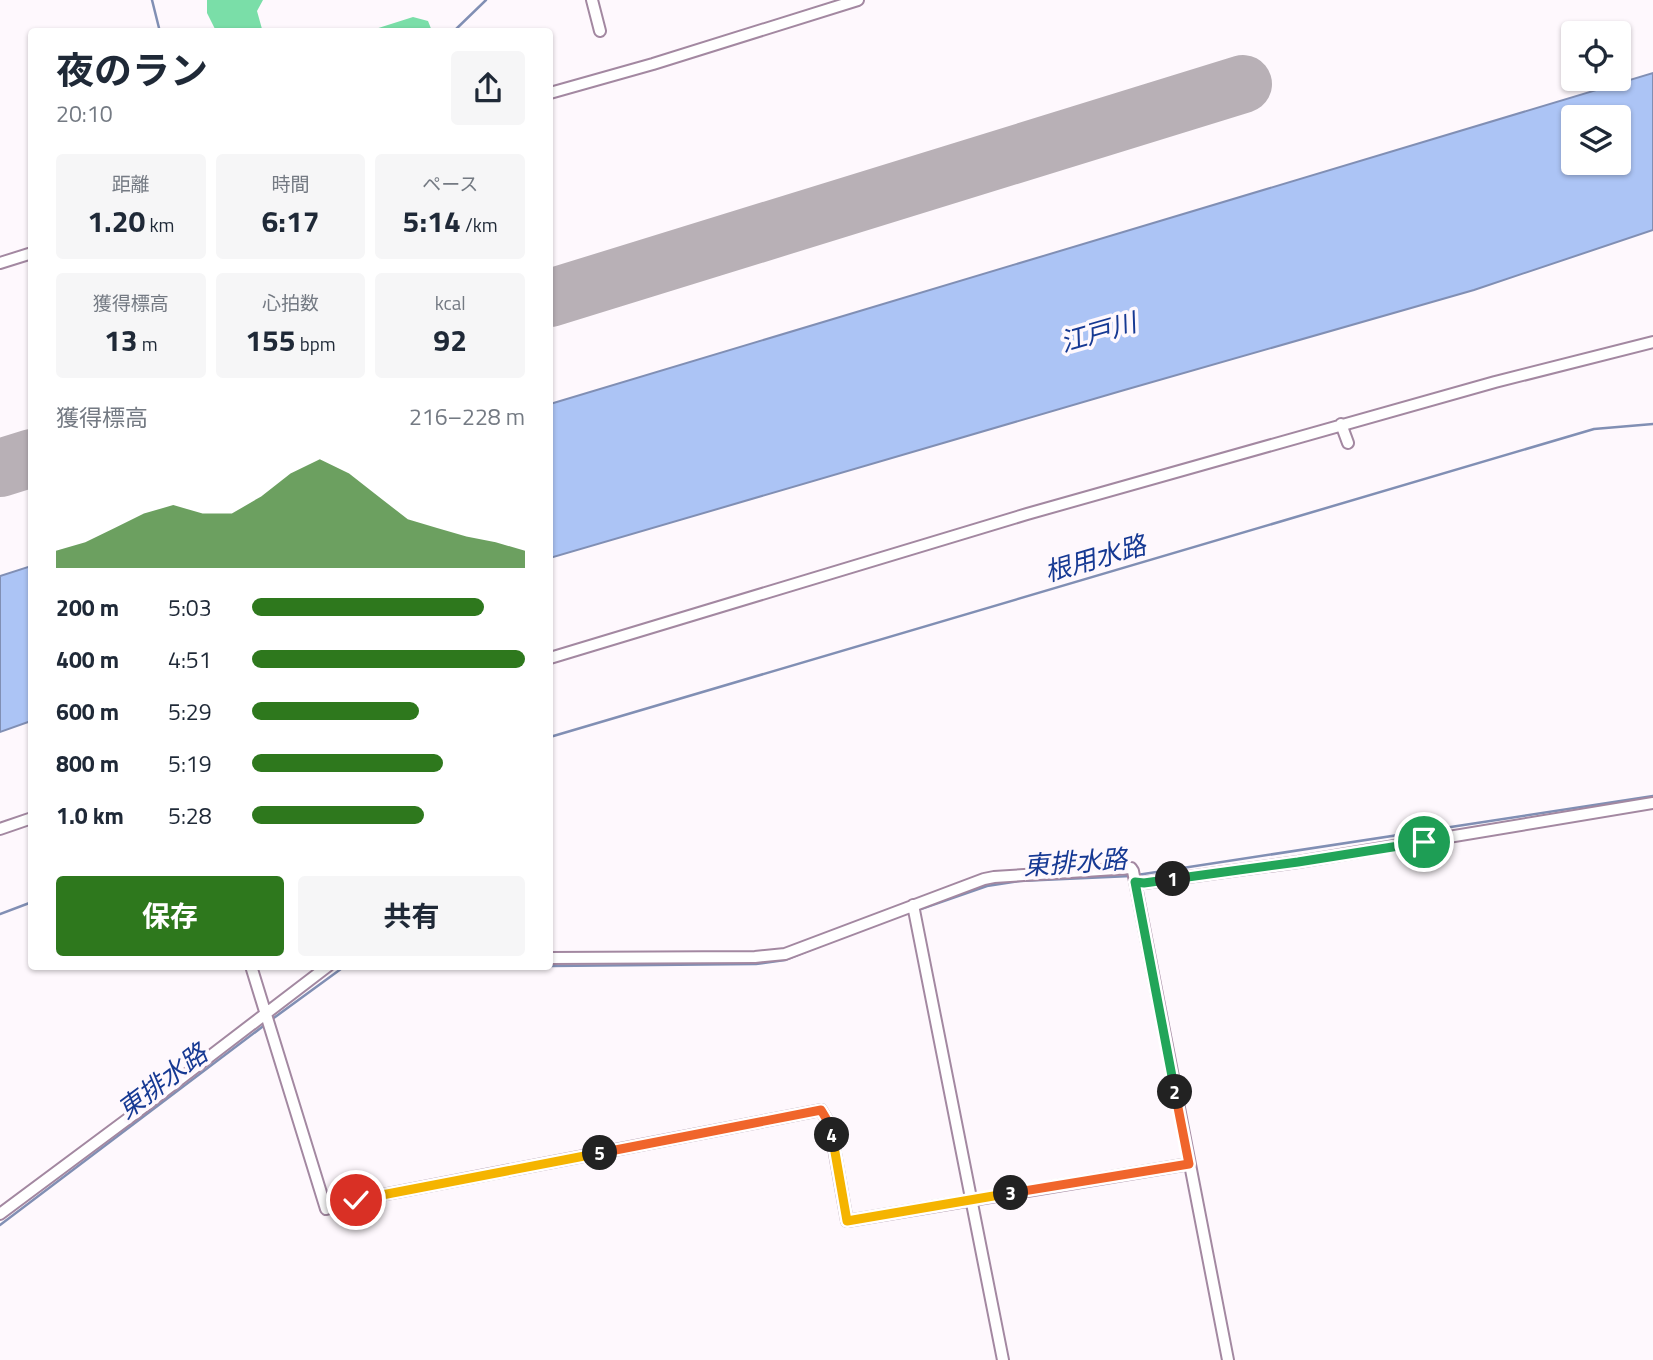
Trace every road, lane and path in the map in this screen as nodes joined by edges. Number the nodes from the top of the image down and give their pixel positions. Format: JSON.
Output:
{"nodes":[{"id":1,"x":592,"y":0,"type":"edge"},
{"id":2,"x":858,"y":0,"type":"edge"},
{"id":3,"x":600,"y":31,"type":"dead end"},
{"id":4,"x":553,"y":92,"type":"edge"},
{"id":5,"x":28,"y":254,"type":"edge"},
{"id":6,"x":0,"y":263,"type":"edge"},
{"id":7,"x":1653,"y":342,"type":"edge"},
{"id":8,"x":1341,"y":424,"type":"junction"},
{"id":9,"x":1348,"y":443,"type":"dead end"},
{"id":10,"x":553,"y":657,"type":"edge"},
{"id":11,"x":1653,"y":803,"type":"edge"},
{"id":12,"x":28,"y":819,"type":"edge"},
{"id":13,"x":0,"y":829,"type":"edge"},
{"id":14,"x":1134,"y":877,"type":"junction"},
{"id":15,"x":913,"y":905,"type":"junction"},
{"id":16,"x":553,"y":958,"type":"edge"},
{"id":17,"x":252,"y":970,"type":"edge"},
{"id":18,"x":323,"y":970,"type":"edge"},
{"id":19,"x":265,"y":1014,"type":"junction"},
{"id":20,"x":1189,"y":1164,"type":"junction"},
{"id":21,"x":971,"y":1199,"type":"junction"},
{"id":22,"x":0,"y":1213,"type":"edge"},
{"id":23,"x":1003,"y":1360,"type":"edge"},
{"id":24,"x":1228,"y":1360,"type":"edge"}],
"edges":[{"from":1,"to":3,"type":"street"},
{"from":2,"to":4,"type":"street"},
{"from":5,"to":6,"type":"street"},
{"from":7,"to":8,"type":"street"},
{"from":8,"to":9,"type":"street"},
{"from":8,"to":10,"type":"street"},
{"from":11,"to":14,"type":"street"},
{"from":12,"to":13,"type":"street"},
{"from":14,"to":15,"type":"street"},
{"from":14,"to":20,"type":"street"},
{"from":15,"to":16,"type":"street"},
{"from":15,"to":21,"type":"street"},
{"from":17,"to":19,"type":"street"},
{"from":18,"to":19,"type":"street"},
{"from":19,"to":21,"type":"street"},
{"from":19,"to":22,"type":"street"},
{"from":20,"to":21,"type":"street"},
{"from":20,"to":24,"type":"street"},
{"from":21,"to":23,"type":"street"}]}
